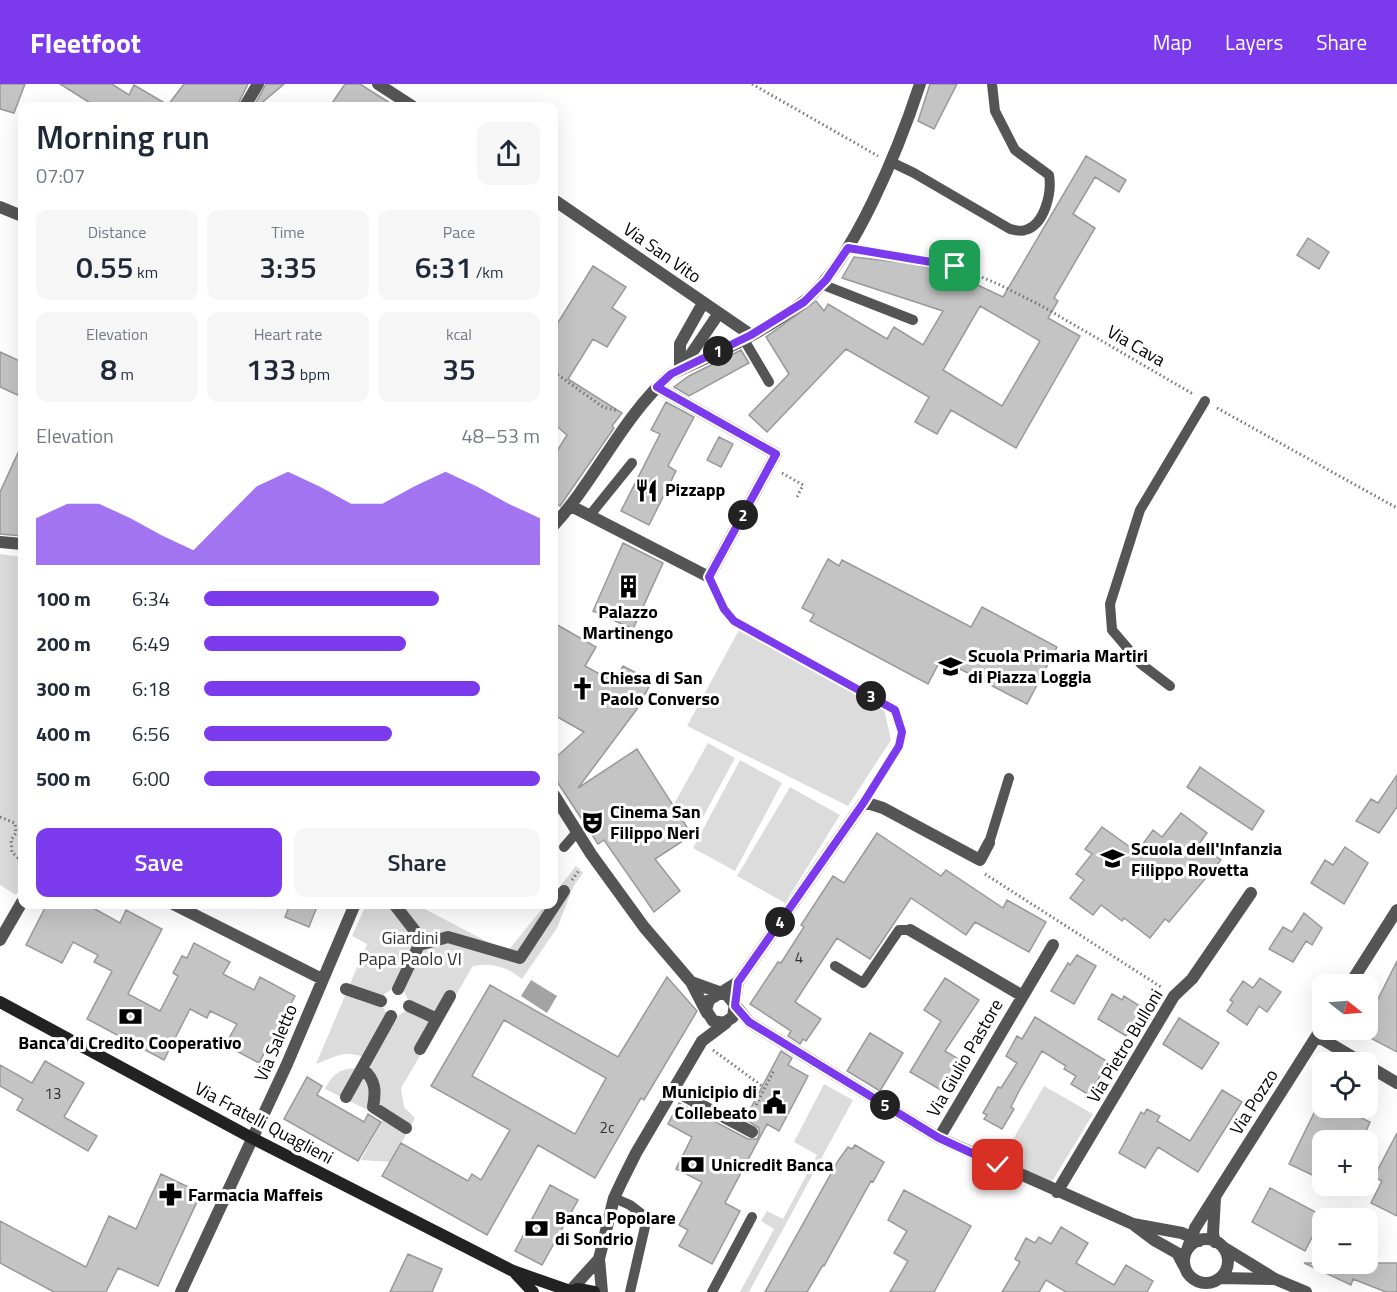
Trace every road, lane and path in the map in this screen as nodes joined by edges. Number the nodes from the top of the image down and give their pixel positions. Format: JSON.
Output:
{"nodes":[{"id":1,"x":258,"y":84,"type":"edge"},
{"id":2,"x":378,"y":84,"type":"edge"},
{"id":3,"x":752,"y":84,"type":"edge"},
{"id":4,"x":920,"y":84,"type":"edge"},
{"id":5,"x":992,"y":84,"type":"edge"},
{"id":6,"x":247,"y":102,"type":"edge"},
{"id":7,"x":406,"y":102,"type":"edge"},
{"id":8,"x":891,"y":162,"type":"junction"},
{"id":9,"x":558,"y":203,"type":"edge"},
{"id":10,"x":0,"y":207,"type":"edge"},
{"id":11,"x":18,"y":214,"type":"edge"},
{"id":12,"x":848,"y":248,"type":"junction"},
{"id":13,"x":821,"y":284,"type":"junction"},
{"id":14,"x":703,"y":303,"type":"junction"},
{"id":15,"x":719,"y":313,"type":"junction"},
{"id":16,"x":913,"y":320,"type":"dead end"},
{"id":17,"x":747,"y":337,"type":"junction"},
{"id":18,"x":680,"y":370,"type":"junction"},
{"id":19,"x":558,"y":375,"type":"edge"},
{"id":20,"x":768,"y":382,"type":"dead end"},
{"id":21,"x":657,"y":387,"type":"junction"},
{"id":22,"x":1205,"y":401,"type":"junction"},
{"id":23,"x":630,"y":418,"type":"junction"},
{"id":24,"x":632,"y":463,"type":"dead end"},
{"id":25,"x":770,"y":467,"type":"junction"},
{"id":26,"x":796,"y":499,"type":"dead end"},
{"id":27,"x":571,"y":506,"type":"junction"},
{"id":28,"x":1397,"y":508,"type":"edge"},
{"id":29,"x":590,"y":515,"type":"junction"},
{"id":30,"x":558,"y":521,"type":"edge"},
{"id":31,"x":0,"y":542,"type":"edge"},
{"id":32,"x":18,"y":544,"type":"edge"},
{"id":33,"x":709,"y":577,"type":"junction"},
{"id":34,"x":1170,"y":686,"type":"dead end"},
{"id":35,"x":1009,"y":778,"type":"dead end"},
{"id":36,"x":558,"y":801,"type":"edge"},
{"id":37,"x":864,"y":802,"type":"junction"},
{"id":38,"x":0,"y":817,"type":"edge"},
{"id":39,"x":578,"y":831,"type":"junction"},
{"id":40,"x":989,"y":843,"type":"joint"},
{"id":41,"x":564,"y":847,"type":"dead end"},
{"id":42,"x":18,"y":858,"type":"edge"},
{"id":43,"x":980,"y":860,"type":"junction"},
{"id":44,"x":564,"y":891,"type":"dead end"},
{"id":45,"x":1251,"y":893,"type":"dead end"},
{"id":46,"x":558,"y":900,"type":"edge"},
{"id":47,"x":18,"y":909,"type":"edge"},
{"id":48,"x":183,"y":909,"type":"edge"},
{"id":49,"x":353,"y":909,"type":"edge"},
{"id":50,"x":398,"y":909,"type":"edge"},
{"id":51,"x":552,"y":909,"type":"edge"},
{"id":52,"x":1397,"y":910,"type":"edge"},
{"id":53,"x":910,"y":930,"type":"joint"},
{"id":54,"x":0,"y":940,"type":"edge"},
{"id":55,"x":419,"y":945,"type":"junction"},
{"id":56,"x":1053,"y":945,"type":"dead end"},
{"id":57,"x":835,"y":966,"type":"dead end"},
{"id":58,"x":1356,"y":974,"type":"edge"},
{"id":59,"x":322,"y":979,"type":"junction"},
{"id":60,"x":691,"y":982,"type":"junction"},
{"id":61,"x":738,"y":982,"type":"junction"},
{"id":62,"x":398,"y":988,"type":"dead end"},
{"id":63,"x":346,"y":989,"type":"dead end"},
{"id":64,"x":721,"y":994,"type":"junction"},
{"id":65,"x":1022,"y":995,"type":"junction"},
{"id":66,"x":450,"y":996,"type":"dead end"},
{"id":67,"x":1174,"y":996,"type":"junction"},
{"id":68,"x":381,"y":1001,"type":"dead end"},
{"id":69,"x":0,"y":1002,"type":"edge"},
{"id":70,"x":409,"y":1006,"type":"dead end"},
{"id":71,"x":735,"y":1006,"type":"junction"},
{"id":72,"x":707,"y":1014,"type":"junction"},
{"id":73,"x":392,"y":1016,"type":"dead end"},
{"id":74,"x":437,"y":1019,"type":"junction"},
{"id":75,"x":749,"y":1022,"type":"junction"},
{"id":76,"x":724,"y":1023,"type":"junction"},
{"id":77,"x":703,"y":1040,"type":"junction"},
{"id":78,"x":1314,"y":1040,"type":"edge"},
{"id":79,"x":1332,"y":1040,"type":"edge"},
{"id":80,"x":420,"y":1049,"type":"dead end"},
{"id":81,"x":1348,"y":1052,"type":"edge"},
{"id":82,"x":362,"y":1068,"type":"junction"},
{"id":83,"x":774,"y":1070,"type":"dead end"},
{"id":84,"x":1378,"y":1072,"type":"edge"},
{"id":85,"x":1397,"y":1083,"type":"edge"},
{"id":86,"x":762,"y":1086,"type":"dead end"},
{"id":87,"x":672,"y":1090,"type":"junction"},
{"id":88,"x":346,"y":1097,"type":"dead end"},
{"id":89,"x":754,"y":1109,"type":"dead end"},
{"id":90,"x":406,"y":1128,"type":"dead end"},
{"id":91,"x":752,"y":1132,"type":"dead end"},
{"id":92,"x":252,"y":1138,"type":"junction"},
{"id":93,"x":939,"y":1138,"type":"junction"},
{"id":94,"x":1057,"y":1192,"type":"junction"},
{"id":95,"x":1215,"y":1197,"type":"junction"},
{"id":96,"x":614,"y":1198,"type":"junction"},
{"id":97,"x":752,"y":1217,"type":"dead end"},
{"id":98,"x":1133,"y":1224,"type":"junction"},
{"id":99,"x":1195,"y":1238,"type":"junction"},
{"id":100,"x":1218,"y":1244,"type":"junction"},
{"id":101,"x":599,"y":1259,"type":"junction"},
{"id":102,"x":513,"y":1271,"type":"junction"},
{"id":103,"x":1188,"y":1274,"type":"junction"},
{"id":104,"x":1275,"y":1279,"type":"junction"},
{"id":105,"x":1217,"y":1283,"type":"edge"},
{"id":106,"x":181,"y":1292,"type":"edge"},
{"id":107,"x":533,"y":1292,"type":"edge"},
{"id":108,"x":569,"y":1292,"type":"edge"},
{"id":109,"x":594,"y":1292,"type":"edge"},
{"id":110,"x":602,"y":1292,"type":"edge"},
{"id":111,"x":630,"y":1292,"type":"edge"},
{"id":112,"x":712,"y":1292,"type":"edge"},
{"id":113,"x":1193,"y":1292,"type":"edge"},
{"id":114,"x":1306,"y":1292,"type":"edge"}],
"edges":[{"from":1,"to":6,"type":"street"},
{"from":2,"to":7,"type":"street"},
{"from":3,"to":8,"type":"path"},
{"from":4,"to":8,"type":"street"},
{"from":5,"to":8,"type":"lane"},
{"from":8,"to":12,"type":"street"},
{"from":9,"to":14,"type":"street","name":"Via San Vito"},
{"from":10,"to":11,"type":"street"},
{"from":12,"to":13,"type":"street"},
{"from":12,"to":22,"type":"path","name":"Via Cava"},
{"from":13,"to":16,"type":"lane"},
{"from":13,"to":17,"type":"street"},
{"from":14,"to":15,"type":"street","name":"Via San Vito"},
{"from":14,"to":18,"type":"street"},
{"from":15,"to":17,"type":"street","name":"Via San Vito"},
{"from":15,"to":18,"type":"street"},
{"from":17,"to":18,"type":"street"},
{"from":17,"to":20,"type":"lane"},
{"from":18,"to":21,"type":"street"},
{"from":19,"to":23,"type":"path"},
{"from":21,"to":23,"type":"street"},
{"from":21,"to":25,"type":"street"},
{"from":22,"to":28,"type":"path","name":"Via Cava"},
{"from":22,"to":34,"type":"lane"},
{"from":23,"to":27,"type":"street"},
{"from":24,"to":29,"type":"lane"},
{"from":25,"to":26,"type":"path"},
{"from":25,"to":33,"type":"street"},
{"from":27,"to":29,"type":"street"},
{"from":27,"to":30,"type":"street"},
{"from":29,"to":33,"type":"street"},
{"from":31,"to":32,"type":"street"},
{"from":33,"to":37,"type":"lane"},
{"from":35,"to":40,"type":"lane"},
{"from":36,"to":39,"type":"street"},
{"from":37,"to":43,"type":"street"},
{"from":37,"to":61,"type":"street"},
{"from":38,"to":42,"type":"path"},
{"from":39,"to":41,"type":"lane"},
{"from":39,"to":60,"type":"street"},
{"from":40,"to":43,"type":"street"},
{"from":43,"to":67,"type":"path"},
{"from":44,"to":46,"type":"street"},
{"from":45,"to":67,"type":"street","name":"Via Pietro Bulloni"},
{"from":47,"to":54,"type":"street"},
{"from":48,"to":59,"type":"street"},
{"from":49,"to":59,"type":"street","name":"Via Saletto"},
{"from":50,"to":55,"type":"street"},
{"from":51,"to":55,"type":"street"},
{"from":52,"to":58,"type":"street"},
{"from":53,"to":57,"type":"lane"},
{"from":53,"to":65,"type":"street","name":"Via Giulio Pastore"},
{"from":55,"to":62,"type":"street"},
{"from":56,"to":65,"type":"street","name":"Via Giulio Pastore"},
{"from":59,"to":92,"type":"street","name":"Via Saletto"},
{"from":60,"to":64,"type":"street"},
{"from":60,"to":72,"type":"street"},
{"from":61,"to":64,"type":"street"},
{"from":61,"to":71,"type":"street"},
{"from":63,"to":68,"type":"street"},
{"from":64,"to":71,"type":"street"},
{"from":64,"to":72,"type":"street"},
{"from":65,"to":93,"type":"street","name":"Via Giulio Pastore"},
{"from":66,"to":74,"type":"street"},
{"from":67,"to":94,"type":"street","name":"Via Pietro Bulloni"},
{"from":69,"to":92,"type":"street","name":"Via Fratelli Quaglieni"},
{"from":70,"to":74,"type":"street"},
{"from":71,"to":75,"type":"street"},
{"from":71,"to":76,"type":"street"},
{"from":72,"to":76,"type":"street"},
{"from":72,"to":77,"type":"street"},
{"from":73,"to":82,"type":"street"},
{"from":74,"to":80,"type":"street"},
{"from":75,"to":76,"type":"street"},
{"from":75,"to":93,"type":"street"},
{"from":76,"to":77,"type":"street"},
{"from":77,"to":86,"type":"path"},
{"from":77,"to":87,"type":"street"},
{"from":78,"to":95,"type":"street","name":"Via Pozzo"},
{"from":79,"to":81,"type":"street"},
{"from":82,"to":88,"type":"street"},
{"from":82,"to":90,"type":"street"},
{"from":83,"to":89,"type":"path"},
{"from":84,"to":85,"type":"street"},
{"from":87,"to":91,"type":"street"},
{"from":87,"to":96,"type":"street"},
{"from":92,"to":102,"type":"street","name":"Via Fratelli Quaglieni"},
{"from":92,"to":106,"type":"street","name":"Via Saletto"},
{"from":93,"to":94,"type":"street"},
{"from":94,"to":98,"type":"street"},
{"from":95,"to":99,"type":"street","name":"Via Pozzo"},
{"from":95,"to":100,"type":"street","name":"Via Pozzo"},
{"from":96,"to":101,"type":"street"},
{"from":96,"to":111,"type":"lane"},
{"from":97,"to":112,"type":"lane"},
{"from":98,"to":99,"type":"street"},
{"from":98,"to":103,"type":"street"},
{"from":99,"to":100,"type":"street"},
{"from":99,"to":103,"type":"street"},
{"from":100,"to":104,"type":"street"},
{"from":100,"to":105,"type":"street"},
{"from":101,"to":108,"type":"street"},
{"from":101,"to":110,"type":"street"},
{"from":102,"to":107,"type":"street","name":"Via Fratelli Quaglieni"},
{"from":102,"to":108,"type":"street","name":"Via Fratelli Quaglieni"},
{"from":103,"to":105,"type":"street"},
{"from":103,"to":113,"type":"street"},
{"from":104,"to":105,"type":"street"},
{"from":104,"to":114,"type":"street"},
{"from":108,"to":109,"type":"street"}]}
